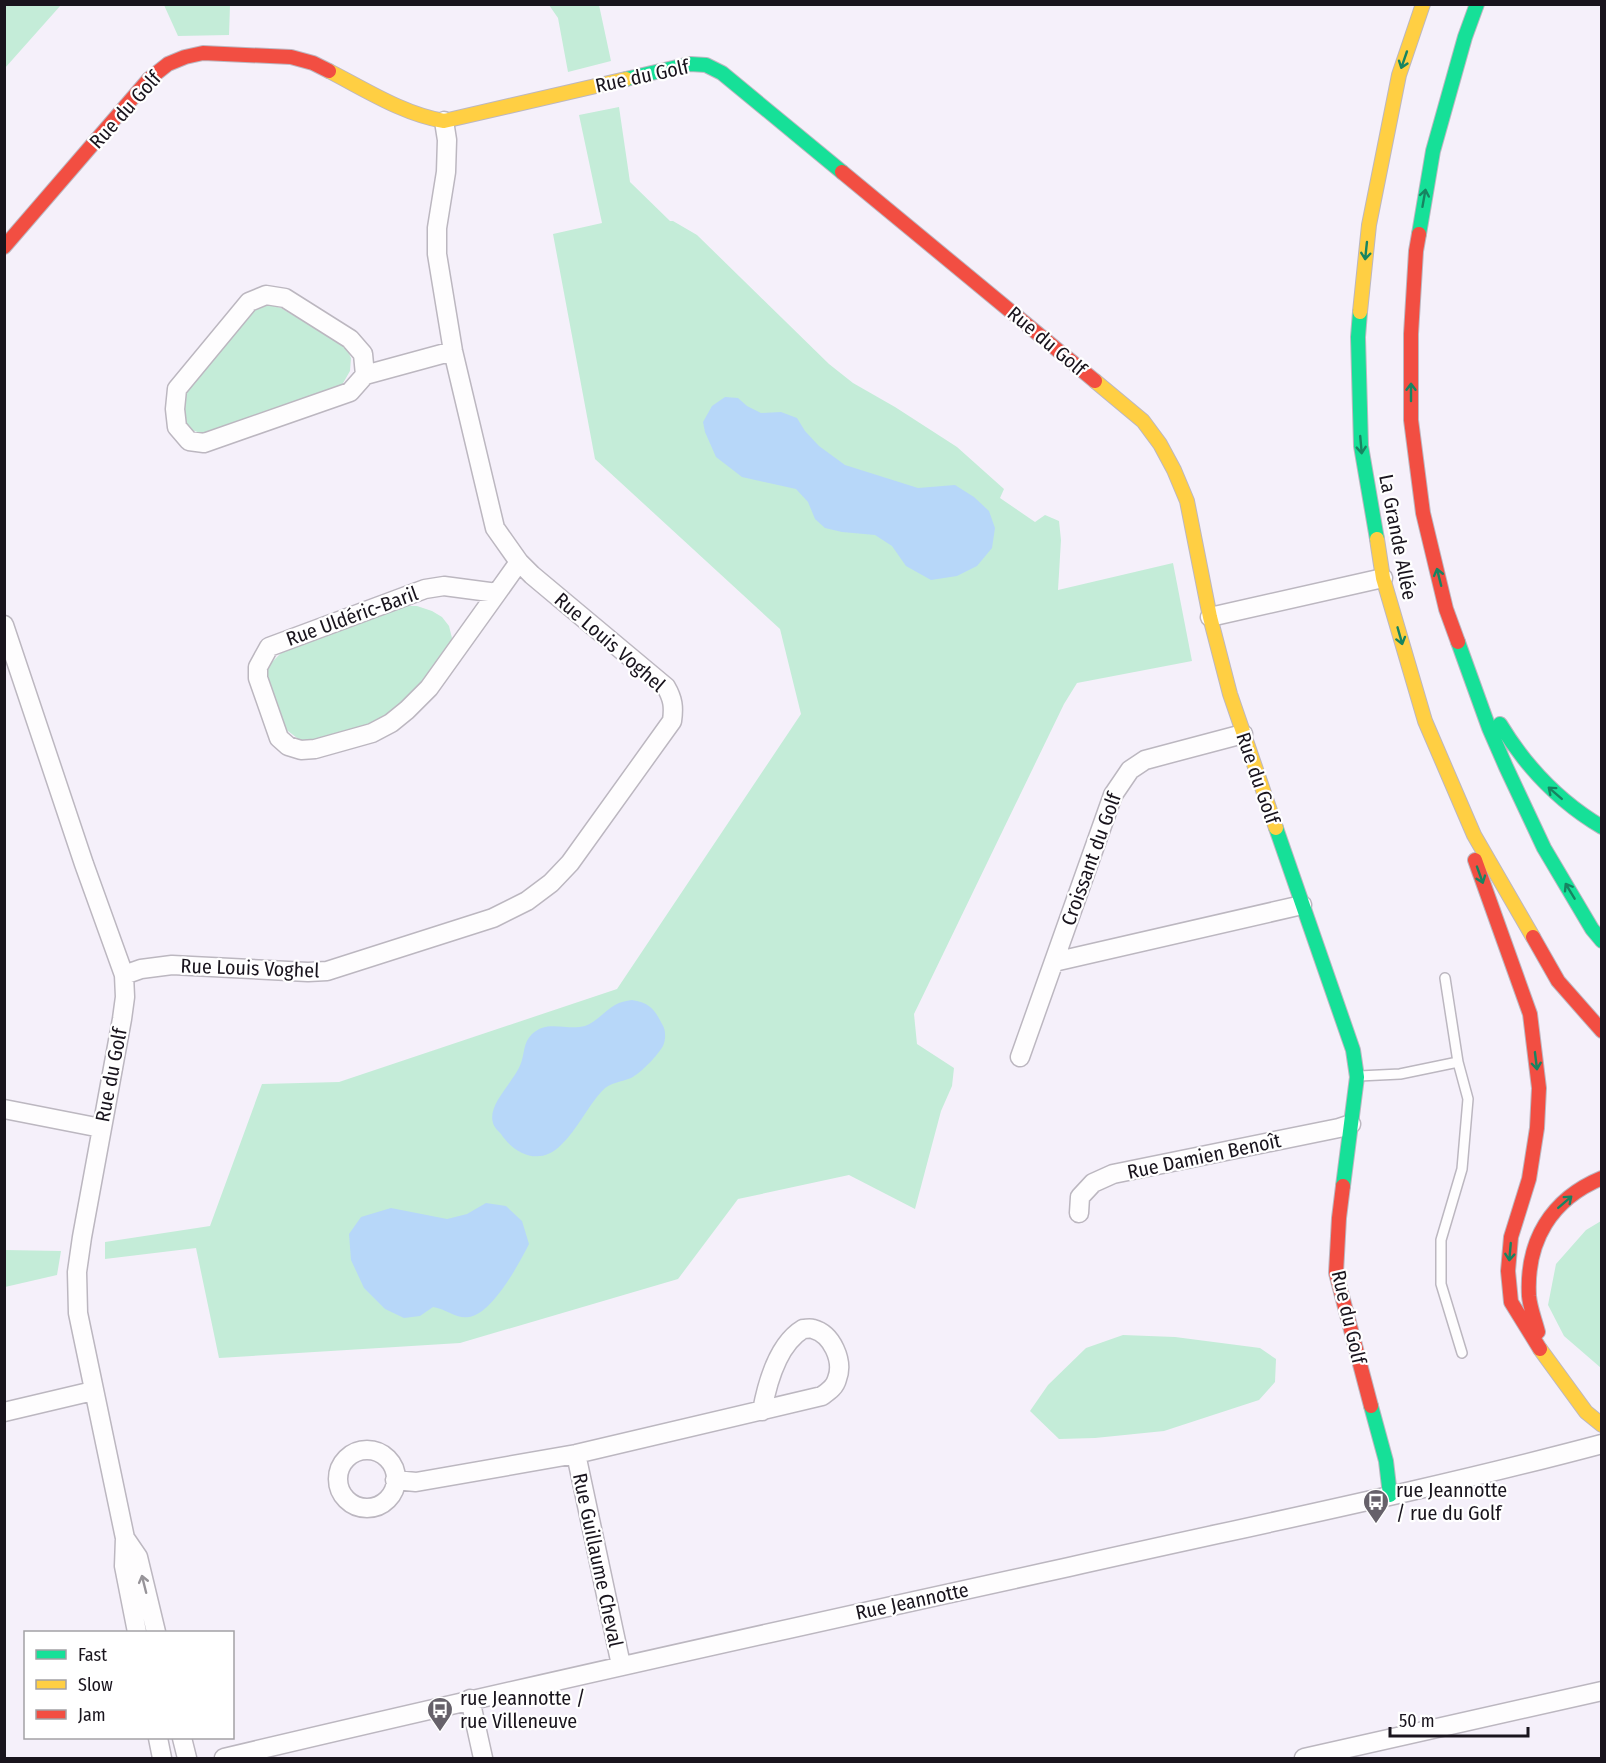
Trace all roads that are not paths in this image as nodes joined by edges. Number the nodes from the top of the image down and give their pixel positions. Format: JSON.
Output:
{"nodes":[{"id":1,"x":1423,"y":4,"type":"edge"},
{"id":2,"x":1477,"y":4,"type":"edge"},
{"id":3,"x":444,"y":121,"type":"junction"},
{"id":4,"x":4,"y":247,"type":"edge"},
{"id":5,"x":453,"y":351,"type":"junction"},
{"id":6,"x":365,"y":375,"type":"junction"},
{"id":7,"x":519,"y":562,"type":"junction"},
{"id":8,"x":1383,"y":578,"type":"junction"},
{"id":9,"x":497,"y":593,"type":"junction"},
{"id":10,"x":1210,"y":616,"type":"junction"},
{"id":11,"x":4,"y":625,"type":"edge"},
{"id":12,"x":1466,"y":666,"type":"junction"},
{"id":13,"x":1425,"y":721,"type":"junction"},
{"id":14,"x":1243,"y":734,"type":"junction"},
{"id":15,"x":1602,"y":827,"type":"edge"},
{"id":16,"x":1302,"y":905,"type":"junction"},
{"id":17,"x":1602,"y":940,"type":"edge"},
{"id":18,"x":1054,"y":962,"type":"junction"},
{"id":19,"x":124,"y":975,"type":"junction"},
{"id":20,"x":1445,"y":978,"type":"dead end"},
{"id":21,"x":1602,"y":1031,"type":"edge"},
{"id":22,"x":1020,"y":1057,"type":"dead end"},
{"id":23,"x":1458,"y":1062,"type":"junction"},
{"id":24,"x":1357,"y":1077,"type":"junction"},
{"id":25,"x":4,"y":1109,"type":"edge"},
{"id":26,"x":1351,"y":1124,"type":"junction"},
{"id":27,"x":101,"y":1128,"type":"junction"},
{"id":28,"x":1602,"y":1178,"type":"edge"},
{"id":29,"x":1079,"y":1213,"type":"dead end"},
{"id":30,"x":1462,"y":1353,"type":"dead end"},
{"id":31,"x":1542,"y":1353,"type":"junction"},
{"id":32,"x":93,"y":1391,"type":"junction"},
{"id":33,"x":762,"y":1411,"type":"junction"},
{"id":34,"x":4,"y":1412,"type":"edge"},
{"id":35,"x":1602,"y":1425,"type":"edge"},
{"id":36,"x":1602,"y":1444,"type":"edge"},
{"id":37,"x":576,"y":1454,"type":"junction"},
{"id":38,"x":395,"y":1480,"type":"dead end"},
{"id":39,"x":1390,"y":1495,"type":"junction"},
{"id":40,"x":125,"y":1538,"type":"junction"},
{"id":41,"x":137,"y":1631,"type":"edge"},
{"id":42,"x":156,"y":1631,"type":"edge"},
{"id":43,"x":621,"y":1665,"type":"junction"},
{"id":44,"x":1602,"y":1691,"type":"edge"},
{"id":45,"x":470,"y":1699,"type":"junction"},
{"id":46,"x":158,"y":1739,"type":"edge"},
{"id":47,"x":182,"y":1739,"type":"edge"},
{"id":48,"x":162,"y":1758,"type":"edge"},
{"id":49,"x":187,"y":1758,"type":"edge"},
{"id":50,"x":224,"y":1758,"type":"edge"},
{"id":51,"x":483,"y":1758,"type":"edge"},
{"id":52,"x":1304,"y":1758,"type":"edge"}],
"edges":[{"from":1,"to":8,"type":"street","name":"La Grande Allée","one_way":true},
{"from":12,"to":2,"type":"street","name":"La Grande Allée","one_way":true},
{"from":3,"to":4,"type":"street","name":"Rue du Golf"},
{"from":3,"to":5,"type":"street","name":"Rue Louis Voghel"},
{"from":3,"to":10,"type":"street","name":"Rue du Golf"},
{"from":5,"to":6,"type":"street"},
{"from":5,"to":7,"type":"street","name":"Rue Louis Voghel"},
{"from":6,"to":6,"type":"street"},
{"from":7,"to":9,"type":"street","name":"Rue Uldéric-Baril"},
{"from":7,"to":19,"type":"street","name":"Rue Louis Voghel"},
{"from":8,"to":10,"type":"street"},
{"from":8,"to":13,"type":"street","name":"La Grande Allée","one_way":true},
{"from":9,"to":9,"type":"street","name":"Rue Uldéric-Baril"},
{"from":10,"to":14,"type":"street","name":"Rue du Golf"},
{"from":11,"to":19,"type":"street","name":"Rue du Golf"},
{"from":15,"to":12,"type":"street","one_way":true},
{"from":17,"to":12,"type":"street","name":"La Grande Allée","one_way":true},
{"from":13,"to":21,"type":"street","name":"La Grande Allée"},
{"from":13,"to":31,"type":"street","one_way":true},
{"from":14,"to":16,"type":"street","name":"Rue du Golf"},
{"from":14,"to":18,"type":"street","name":"Croissant du Golf"},
{"from":16,"to":18,"type":"street","name":"Croissant du Golf"},
{"from":16,"to":24,"type":"street","name":"Rue du Golf"},
{"from":18,"to":22,"type":"street","name":"Croissant du Golf"},
{"from":19,"to":27,"type":"street","name":"Rue du Golf"},
{"from":20,"to":23,"type":"lane"},
{"from":23,"to":24,"type":"lane"},
{"from":23,"to":30,"type":"lane"},
{"from":24,"to":26,"type":"street","name":"Rue du Golf"},
{"from":25,"to":27,"type":"street"},
{"from":26,"to":29,"type":"street","name":"Rue Damien Benoît"},
{"from":26,"to":39,"type":"street","name":"Rue du Golf"},
{"from":27,"to":32,"type":"street","name":"Rue du Golf"},
{"from":31,"to":28,"type":"street","one_way":true},
{"from":31,"to":35,"type":"street"},
{"from":32,"to":34,"type":"street"},
{"from":32,"to":40,"type":"street","name":"Rue du Golf"},
{"from":33,"to":33,"type":"street","name":"Rue Guillaume Cheval"},
{"from":33,"to":37,"type":"street","name":"Rue Guillaume Cheval"},
{"from":36,"to":39,"type":"street","name":"Rue Jeannotte"},
{"from":37,"to":38,"type":"street","name":"Rue Guillaume Cheval"},
{"from":37,"to":43,"type":"street","name":"Rue Guillaume Cheval"},
{"from":39,"to":43,"type":"street","name":"Rue Jeannotte"},
{"from":40,"to":41,"type":"street","name":"Rue du Golf"},
{"from":42,"to":40,"type":"street","name":"Rue du Golf","one_way":true},
{"from":43,"to":45,"type":"street","name":"Rue Jeannotte"},
{"from":44,"to":52,"type":"street"},
{"from":45,"to":50,"type":"street","name":"Rue Jeannotte"},
{"from":45,"to":51,"type":"street"},
{"from":46,"to":48,"type":"street"},
{"from":47,"to":49,"type":"street"}]}
